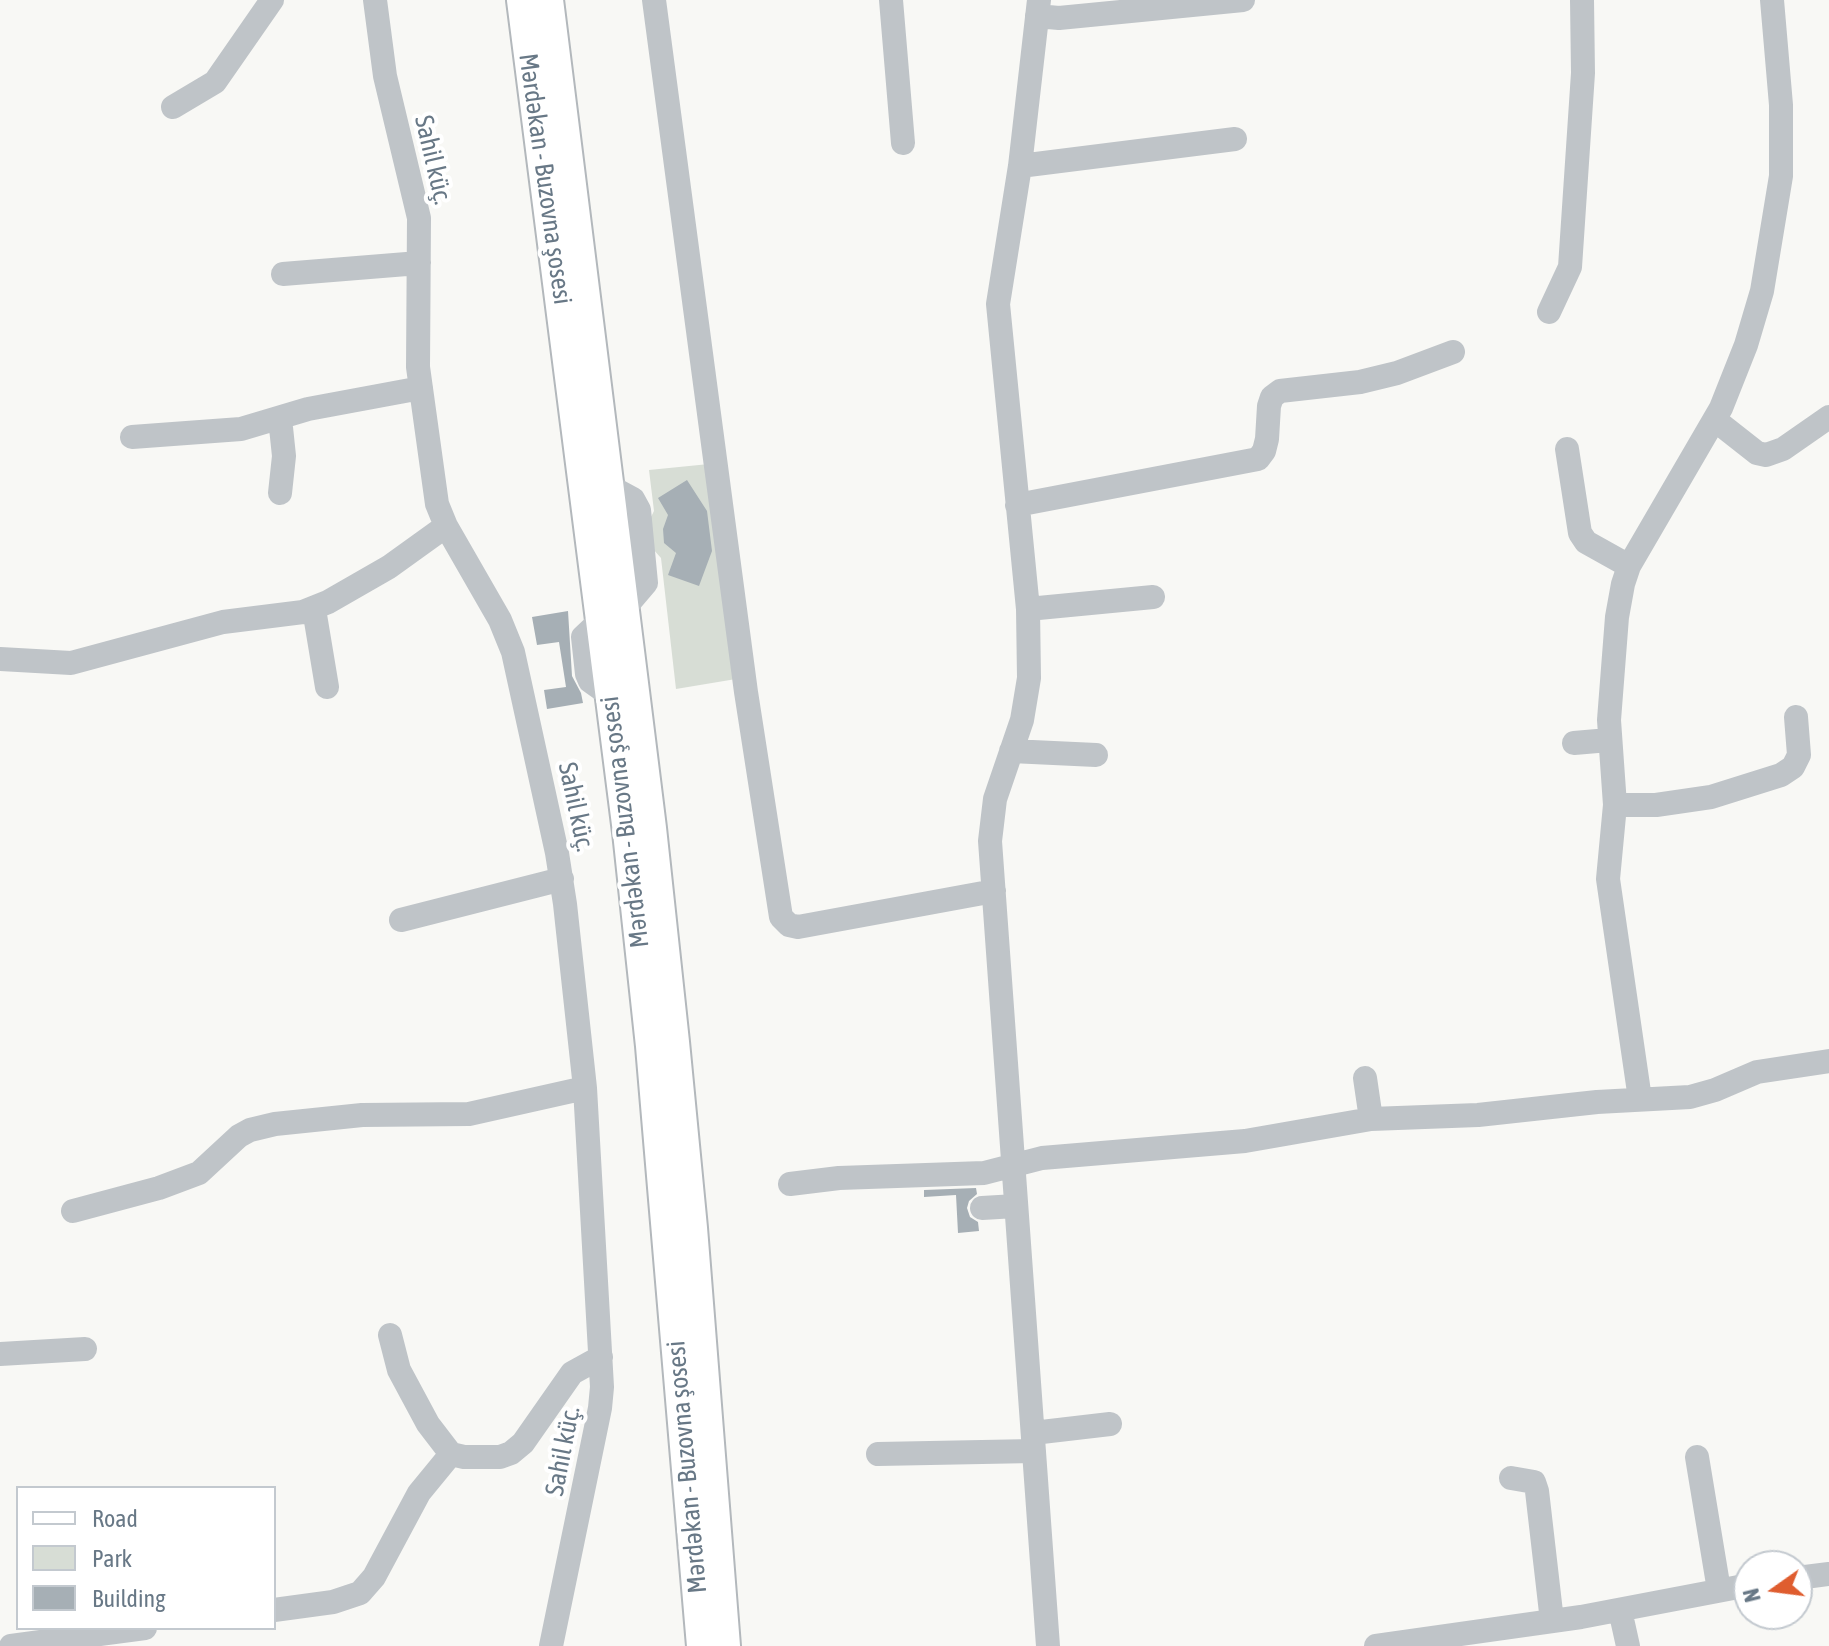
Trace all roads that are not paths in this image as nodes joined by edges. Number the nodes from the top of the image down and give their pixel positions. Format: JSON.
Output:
{"nodes":[{"id":1,"x":272,"y":0,"type":"edge"},
{"id":2,"x":375,"y":0,"type":"edge"},
{"id":3,"x":522,"y":0,"type":"edge"},
{"id":4,"x":548,"y":0,"type":"edge"},
{"id":5,"x":654,"y":0,"type":"edge"},
{"id":6,"x":891,"y":0,"type":"edge"},
{"id":7,"x":1243,"y":0,"type":"edge"},
{"id":8,"x":1582,"y":0,"type":"edge"},
{"id":9,"x":1772,"y":0,"type":"edge"},
{"id":10,"x":1038,"y":8,"type":"edge"},
{"id":11,"x":173,"y":107,"type":"dead end"},
{"id":12,"x":1235,"y":139,"type":"dead end"},
{"id":13,"x":903,"y":143,"type":"dead end"},
{"id":14,"x":1020,"y":166,"type":"junction"},
{"id":15,"x":419,"y":263,"type":"junction"},
{"id":16,"x":283,"y":274,"type":"dead end"},
{"id":17,"x":1549,"y":312,"type":"dead end"},
{"id":18,"x":1453,"y":352,"type":"dead end"},
{"id":19,"x":421,"y":388,"type":"junction"},
{"id":20,"x":1829,"y":417,"type":"edge"},
{"id":21,"x":280,"y":418,"type":"junction"},
{"id":22,"x":1715,"y":420,"type":"junction"},
{"id":23,"x":132,"y":437,"type":"dead end"},
{"id":24,"x":1567,"y":449,"type":"dead end"},
{"id":25,"x":280,"y":493,"type":"dead end"},
{"id":26,"x":1017,"y":505,"type":"junction"},
{"id":27,"x":446,"y":526,"type":"junction"},
{"id":28,"x":1629,"y":566,"type":"junction"},
{"id":29,"x":1153,"y":597,"type":"dead end"},
{"id":30,"x":314,"y":609,"type":"junction"},
{"id":31,"x":1028,"y":609,"type":"junction"},
{"id":32,"x":612,"y":615,"type":"junction"},
{"id":33,"x":0,"y":659,"type":"edge"},
{"id":34,"x":327,"y":687,"type":"dead end"},
{"id":35,"x":1796,"y":717,"type":"dead end"},
{"id":36,"x":1609,"y":740,"type":"junction"},
{"id":37,"x":1574,"y":743,"type":"dead end"},
{"id":38,"x":1011,"y":751,"type":"junction"},
{"id":39,"x":1096,"y":755,"type":"dead end"},
{"id":40,"x":1615,"y":805,"type":"junction"},
{"id":41,"x":562,"y":879,"type":"junction"},
{"id":42,"x":994,"y":891,"type":"junction"},
{"id":43,"x":401,"y":920,"type":"dead end"},
{"id":44,"x":1829,"y":1061,"type":"edge"},
{"id":45,"x":1365,"y":1078,"type":"dead end"},
{"id":46,"x":585,"y":1088,"type":"junction"},
{"id":47,"x":1640,"y":1099,"type":"junction"},
{"id":48,"x":1371,"y":1119,"type":"junction"},
{"id":49,"x":1014,"y":1166,"type":"junction"},
{"id":50,"x":790,"y":1184,"type":"dead end"},
{"id":51,"x":1016,"y":1206,"type":"junction"},
{"id":52,"x":982,"y":1208,"type":"dead end"},
{"id":53,"x":73,"y":1211,"type":"dead end"},
{"id":54,"x":390,"y":1335,"type":"dead end"},
{"id":55,"x":85,"y":1349,"type":"dead end"},
{"id":56,"x":0,"y":1354,"type":"edge"},
{"id":57,"x":601,"y":1357,"type":"junction"},
{"id":58,"x":1110,"y":1424,"type":"dead end"},
{"id":59,"x":1034,"y":1442,"type":"junction"},
{"id":60,"x":451,"y":1454,"type":"junction"},
{"id":61,"x":878,"y":1454,"type":"dead end"},
{"id":62,"x":1697,"y":1457,"type":"dead end"},
{"id":63,"x":1511,"y":1478,"type":"dead end"},
{"id":64,"x":1733,"y":1588,"type":"edge"},
{"id":65,"x":1719,"y":1590,"type":"junction"},
{"id":66,"x":276,"y":1610,"type":"edge"},
{"id":67,"x":1620,"y":1610,"type":"junction"},
{"id":68,"x":1552,"y":1621,"type":"junction"},
{"id":69,"x":130,"y":1630,"type":"edge"},
{"id":70,"x":11,"y":1646,"type":"edge"},
{"id":71,"x":551,"y":1646,"type":"edge"},
{"id":72,"x":702,"y":1646,"type":"edge"},
{"id":73,"x":725,"y":1646,"type":"edge"},
{"id":74,"x":1048,"y":1646,"type":"edge"},
{"id":75,"x":1376,"y":1646,"type":"edge"},
{"id":76,"x":1628,"y":1646,"type":"edge"}],
"edges":[{"from":1,"to":11,"type":"street"},
{"from":2,"to":15,"type":"street","name":"Sahil küç."},
{"from":3,"to":32,"type":"main road","name":"Mərdəkan - Buzovna şosesi"},
{"from":4,"to":32,"type":"main road","name":"Mərdəkan - Buzovna şosesi"},
{"from":5,"to":42,"type":"street"},
{"from":6,"to":13,"type":"street"},
{"from":7,"to":10,"type":"street"},
{"from":8,"to":17,"type":"street"},
{"from":9,"to":22,"type":"street"},
{"from":10,"to":14,"type":"street"},
{"from":12,"to":14,"type":"street"},
{"from":14,"to":26,"type":"street"},
{"from":15,"to":16,"type":"street"},
{"from":15,"to":19,"type":"street","name":"Sahil küç."},
{"from":18,"to":26,"type":"street"},
{"from":19,"to":21,"type":"street"},
{"from":19,"to":27,"type":"street","name":"Sahil küç."},
{"from":20,"to":22,"type":"street"},
{"from":21,"to":23,"type":"street"},
{"from":21,"to":25,"type":"street"},
{"from":22,"to":28,"type":"street"},
{"from":24,"to":28,"type":"street"},
{"from":26,"to":31,"type":"street"},
{"from":27,"to":30,"type":"street"},
{"from":27,"to":41,"type":"street","name":"Sahil küç."},
{"from":28,"to":36,"type":"street"},
{"from":29,"to":31,"type":"street"},
{"from":30,"to":33,"type":"street"},
{"from":30,"to":34,"type":"street"},
{"from":31,"to":38,"type":"street"},
{"from":32,"to":72,"type":"main road","name":"Mərdəkan - Buzovna şosesi"},
{"from":32,"to":73,"type":"main road","name":"Mərdəkan - Buzovna şosesi"},
{"from":35,"to":40,"type":"street"},
{"from":36,"to":37,"type":"street"},
{"from":36,"to":40,"type":"street"},
{"from":38,"to":39,"type":"street"},
{"from":38,"to":42,"type":"street"},
{"from":40,"to":47,"type":"street"},
{"from":41,"to":43,"type":"street"},
{"from":41,"to":46,"type":"street","name":"Sahil küç."},
{"from":42,"to":49,"type":"street"},
{"from":44,"to":47,"type":"street"},
{"from":45,"to":48,"type":"street"},
{"from":46,"to":53,"type":"street"},
{"from":46,"to":57,"type":"street","name":"Sahil küç."},
{"from":47,"to":48,"type":"street"},
{"from":48,"to":49,"type":"street"},
{"from":49,"to":50,"type":"street"},
{"from":49,"to":51,"type":"street"},
{"from":51,"to":52,"type":"street"},
{"from":51,"to":59,"type":"street"},
{"from":54,"to":60,"type":"street"},
{"from":55,"to":56,"type":"street"},
{"from":57,"to":60,"type":"street"},
{"from":57,"to":71,"type":"street","name":"Sahil küç."},
{"from":58,"to":59,"type":"street"},
{"from":59,"to":61,"type":"street"},
{"from":59,"to":74,"type":"street"},
{"from":60,"to":66,"type":"street"},
{"from":62,"to":65,"type":"street"},
{"from":63,"to":68,"type":"street"},
{"from":64,"to":65,"type":"street"},
{"from":65,"to":67,"type":"street"},
{"from":67,"to":68,"type":"street"},
{"from":67,"to":76,"type":"street"},
{"from":68,"to":75,"type":"street"},
{"from":69,"to":70,"type":"street"}]}
